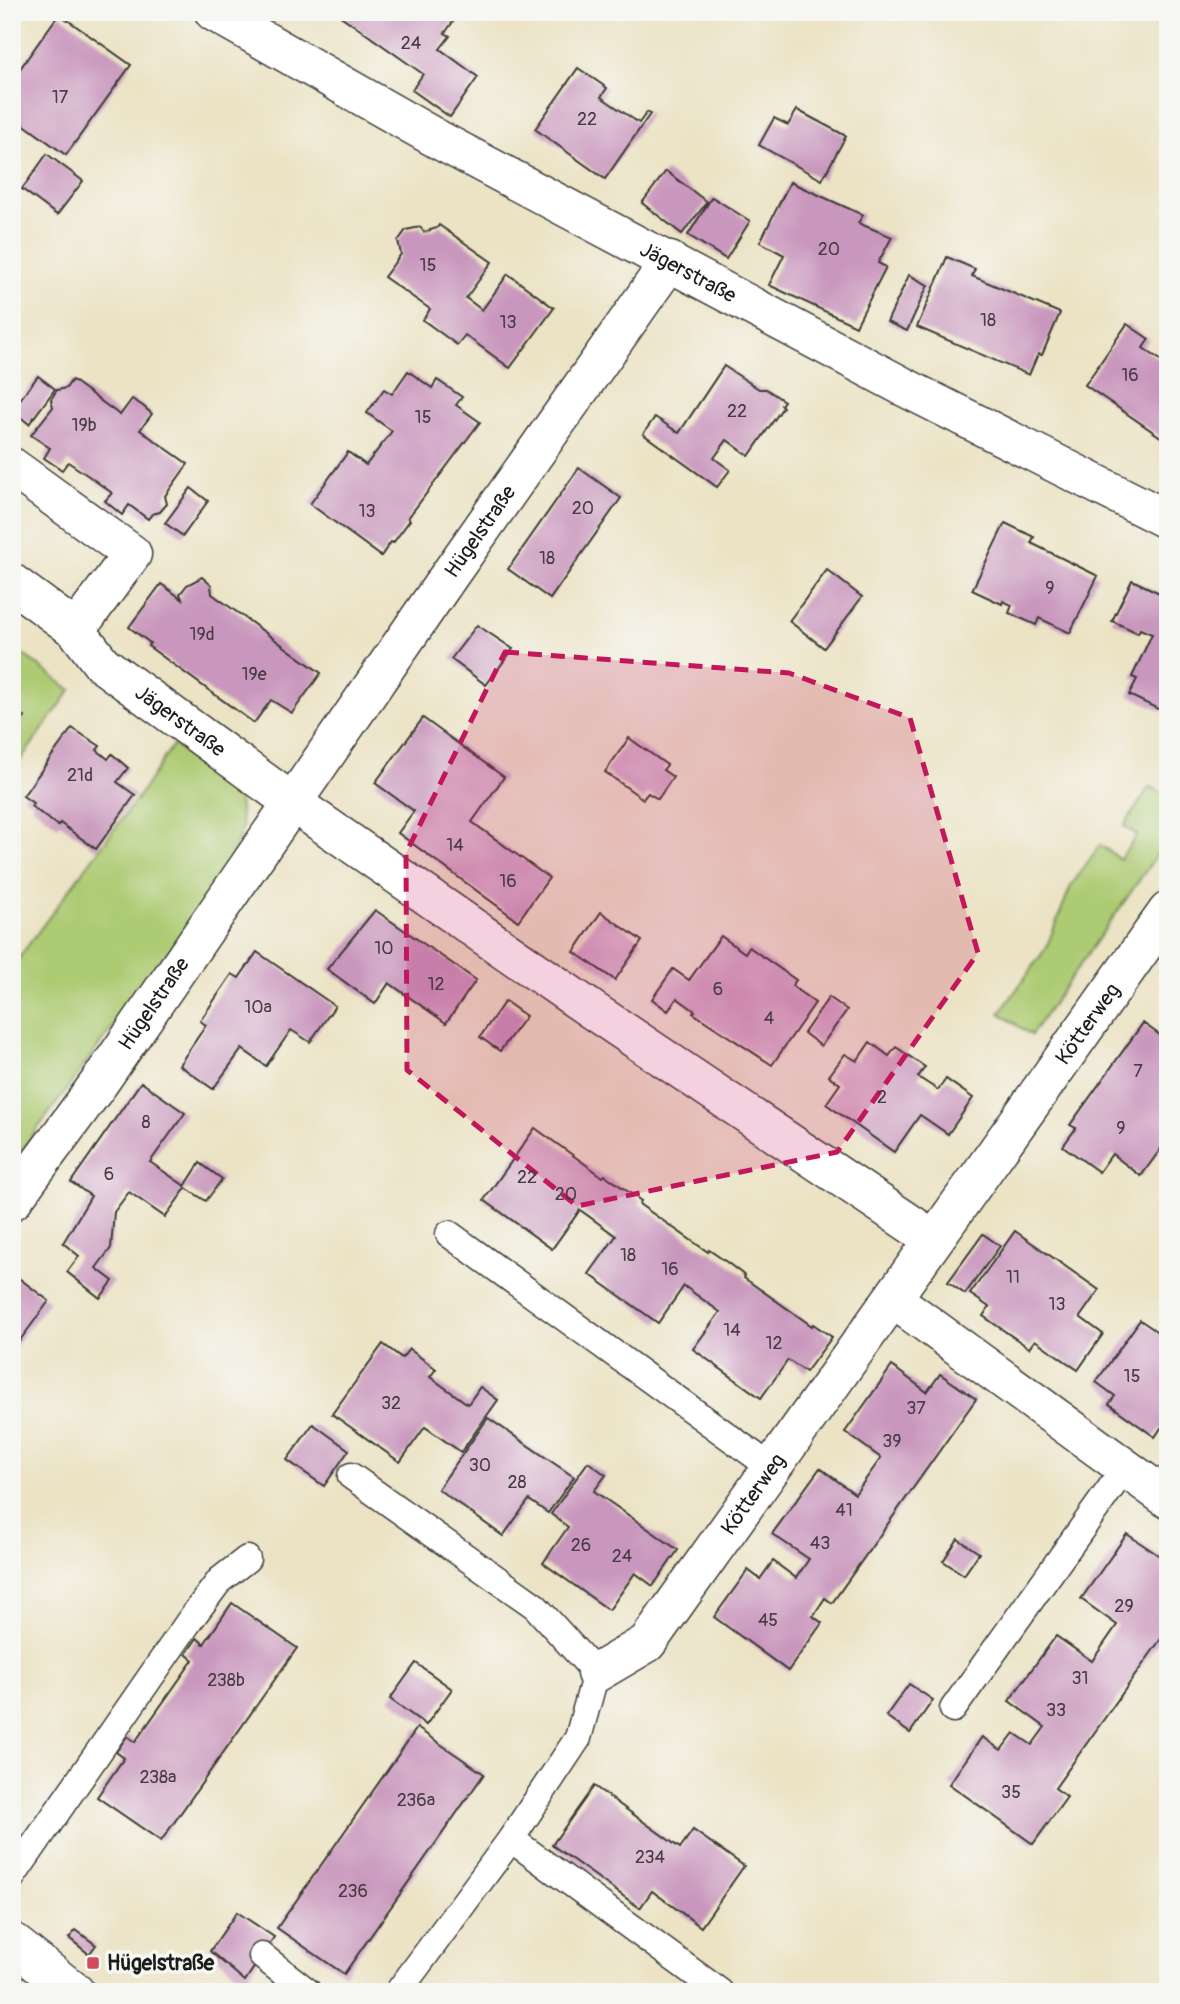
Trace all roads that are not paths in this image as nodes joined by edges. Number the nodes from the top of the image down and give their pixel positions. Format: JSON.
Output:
{"nodes":[{"id":1,"x":214,"y":12,"type":"edge"},
{"id":2,"x":670,"y":261,"type":"junction"},
{"id":3,"x":12,"y":467,"type":"edge"},
{"id":4,"x":1168,"y":520,"type":"edge"},
{"id":5,"x":12,"y":583,"type":"edge"},
{"id":6,"x":76,"y":631,"type":"junction"},
{"id":7,"x":293,"y":803,"type":"junction"},
{"id":8,"x":1168,"y":911,"type":"edge"},
{"id":9,"x":12,"y":1201,"type":"edge"},
{"id":10,"x":449,"y":1234,"type":"dead end"},
{"id":11,"x":933,"y":1240,"type":"junction"},
{"id":12,"x":893,"y":1298,"type":"junction"},
{"id":13,"x":772,"y":1468,"type":"junction"},
{"id":14,"x":1125,"y":1468,"type":"junction"},
{"id":15,"x":351,"y":1476,"type":"dead end"},
{"id":16,"x":1168,"y":1499,"type":"edge"},
{"id":17,"x":247,"y":1559,"type":"dead end"},
{"id":18,"x":596,"y":1673,"type":"junction"},
{"id":19,"x":953,"y":1709,"type":"dead end"},
{"id":20,"x":511,"y":1839,"type":"junction"},
{"id":21,"x":12,"y":1877,"type":"edge"},
{"id":22,"x":12,"y":1942,"type":"edge"},
{"id":23,"x":261,"y":1956,"type":"dead end"},
{"id":24,"x":75,"y":1992,"type":"edge"},
{"id":25,"x":308,"y":1992,"type":"edge"},
{"id":26,"x":398,"y":1992,"type":"edge"},
{"id":27,"x":720,"y":1992,"type":"edge"}],
"edges":[{"from":1,"to":2,"type":"street","name":"Jägerstraße"},
{"from":2,"to":4,"type":"street","name":"Jägerstraße"},
{"from":2,"to":7,"type":"street","name":"Hügelstraße"},
{"from":3,"to":6,"type":"street"},
{"from":5,"to":6,"type":"street","name":"Jägerstraße"},
{"from":6,"to":7,"type":"street","name":"Jägerstraße"},
{"from":7,"to":9,"type":"street","name":"Hügelstraße"},
{"from":7,"to":11,"type":"street"},
{"from":8,"to":11,"type":"street","name":"Kötterweg"},
{"from":10,"to":13,"type":"lane"},
{"from":11,"to":12,"type":"street","name":"Kötterweg"},
{"from":12,"to":13,"type":"street","name":"Kötterweg"},
{"from":12,"to":14,"type":"street"},
{"from":13,"to":18,"type":"street","name":"Kötterweg"},
{"from":14,"to":16,"type":"street"},
{"from":14,"to":19,"type":"lane"},
{"from":15,"to":18,"type":"lane"},
{"from":17,"to":21,"type":"lane"},
{"from":18,"to":20,"type":"lane"},
{"from":20,"to":26,"type":"lane"},
{"from":20,"to":27,"type":"lane"},
{"from":22,"to":24,"type":"street"},
{"from":23,"to":25,"type":"lane"}]}
